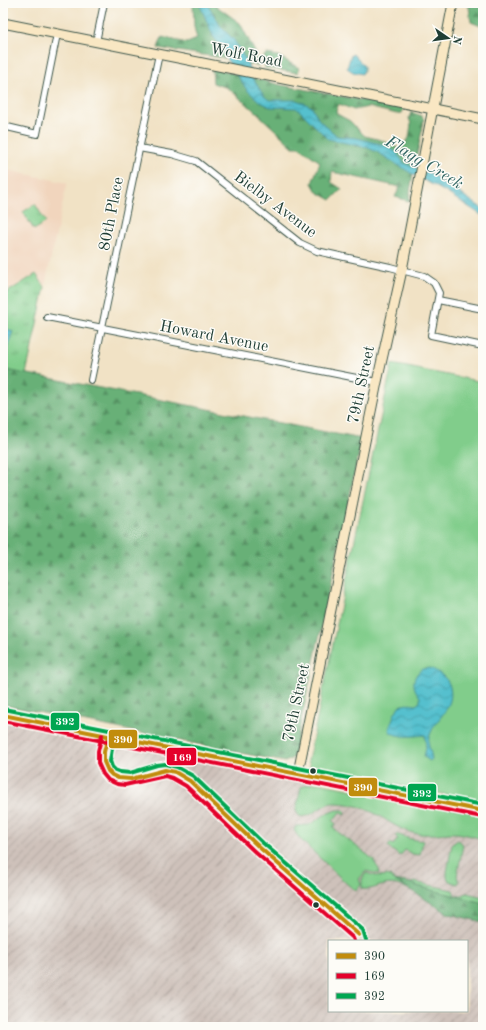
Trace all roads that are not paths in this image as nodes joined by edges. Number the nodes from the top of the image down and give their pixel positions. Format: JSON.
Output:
{"nodes":[{"id":1,"x":104,"y":3,"type":"edge"},
{"id":2,"x":453,"y":3,"type":"edge"},
{"id":3,"x":3,"y":23,"type":"edge"},
{"id":4,"x":57,"y":34,"type":"junction"},
{"id":5,"x":96,"y":42,"type":"junction"},
{"id":6,"x":159,"y":54,"type":"junction"},
{"id":7,"x":433,"y":109,"type":"junction"},
{"id":8,"x":483,"y":119,"type":"edge"},
{"id":9,"x":3,"y":126,"type":"edge"},
{"id":10,"x":139,"y":148,"type":"junction"},
{"id":11,"x":402,"y":270,"type":"junction"},
{"id":12,"x":438,"y":300,"type":"junction"},
{"id":13,"x":483,"y":309,"type":"edge"},
{"id":14,"x":47,"y":317,"type":"dead end"},
{"id":15,"x":102,"y":328,"type":"junction"},
{"id":16,"x":483,"y":346,"type":"edge"},
{"id":17,"x":91,"y":380,"type":"dead end"},
{"id":18,"x":377,"y":382,"type":"junction"},
{"id":19,"x":3,"y":715,"type":"edge"},
{"id":20,"x":298,"y":773,"type":"junction"},
{"id":21,"x":483,"y":811,"type":"edge"}],
"edges":[{"from":1,"to":5,"type":"street"},
{"from":2,"to":7,"type":"street","name":"79th Street"},
{"from":3,"to":4,"type":"street","name":"Wolf Road"},
{"from":4,"to":5,"type":"street","name":"Wolf Road"},
{"from":4,"to":9,"type":"street"},
{"from":5,"to":6,"type":"street","name":"Wolf Road"},
{"from":6,"to":7,"type":"street","name":"Wolf Road"},
{"from":6,"to":10,"type":"street","name":"80th Place"},
{"from":7,"to":8,"type":"street","name":"Wolf Road"},
{"from":7,"to":11,"type":"street","name":"79th Street"},
{"from":10,"to":11,"type":"street","name":"Bielby Avenue"},
{"from":10,"to":15,"type":"street","name":"80th Place"},
{"from":11,"to":12,"type":"street","name":"Bielby Avenue"},
{"from":11,"to":18,"type":"street","name":"79th Street"},
{"from":12,"to":13,"type":"street"},
{"from":12,"to":16,"type":"street"},
{"from":14,"to":15,"type":"street","name":"Howard Avenue"},
{"from":15,"to":17,"type":"street","name":"80th Place"},
{"from":15,"to":18,"type":"street","name":"Howard Avenue"},
{"from":18,"to":20,"type":"street","name":"79th Street"},
{"from":19,"to":20,"type":"street"},
{"from":20,"to":21,"type":"street"}]}
